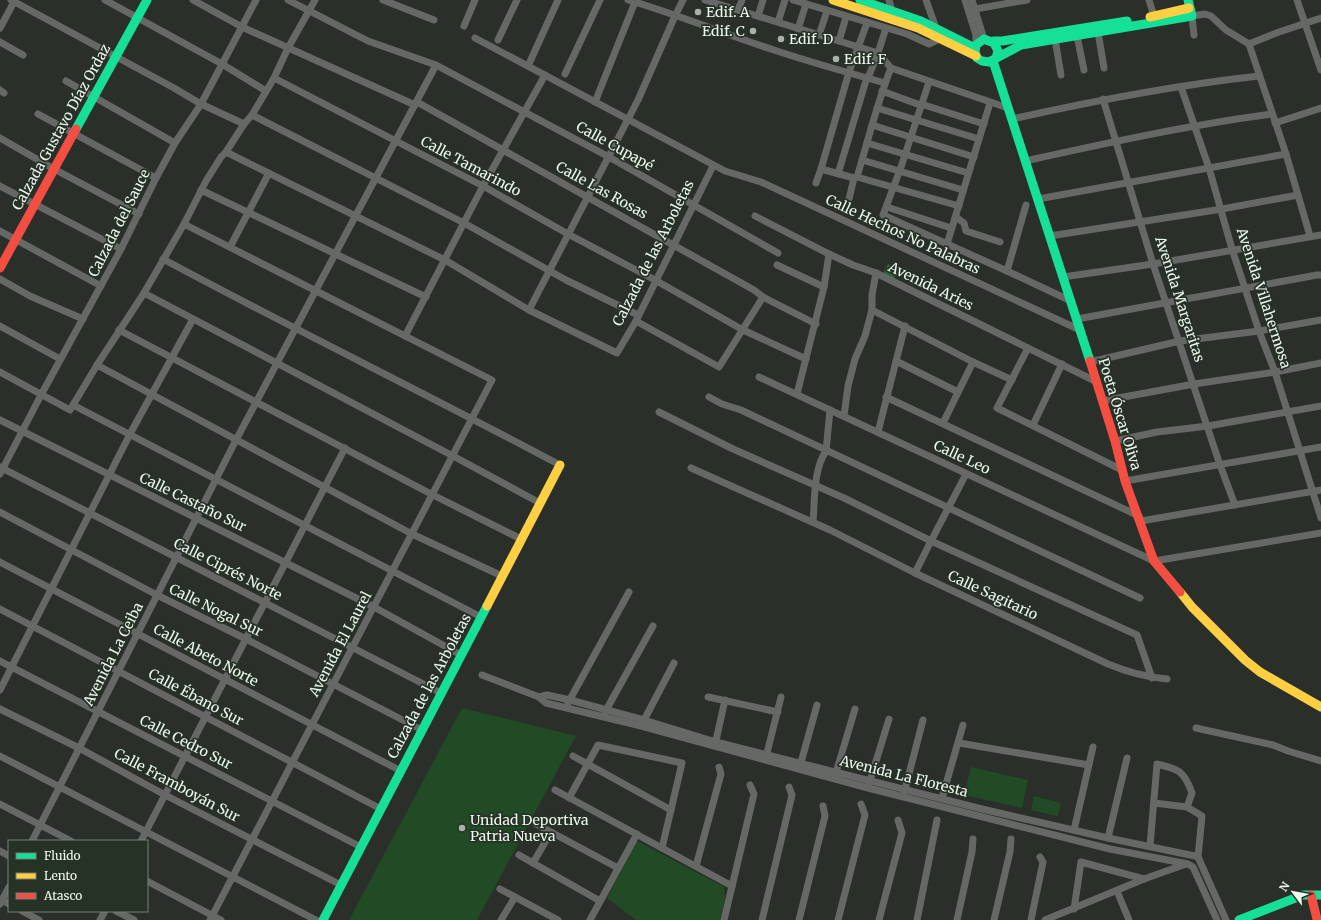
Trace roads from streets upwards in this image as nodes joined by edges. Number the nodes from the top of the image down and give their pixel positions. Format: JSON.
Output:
{"nodes":[{"id":1,"x":105,"y":0,"type":"edge"},
{"id":2,"x":147,"y":0,"type":"edge"},
{"id":3,"x":193,"y":0,"type":"edge"},
{"id":4,"x":256,"y":0,"type":"edge"},
{"id":5,"x":288,"y":0,"type":"edge"},
{"id":6,"x":315,"y":0,"type":"edge"},
{"id":7,"x":382,"y":0,"type":"edge"},
{"id":8,"x":475,"y":0,"type":"edge"},
{"id":9,"x":517,"y":0,"type":"edge"},
{"id":10,"x":558,"y":0,"type":"edge"},
{"id":11,"x":600,"y":0,"type":"edge"},
{"id":12,"x":683,"y":0,"type":"edge"},
{"id":13,"x":705,"y":0,"type":"edge"},
{"id":14,"x":742,"y":0,"type":"edge"},
{"id":15,"x":763,"y":0,"type":"edge"},
{"id":16,"x":785,"y":0,"type":"edge"},
{"id":17,"x":793,"y":0,"type":"edge"},
{"id":18,"x":833,"y":0,"type":"edge"},
{"id":19,"x":860,"y":0,"type":"edge"},
{"id":20,"x":889,"y":0,"type":"edge"},
{"id":21,"x":926,"y":0,"type":"edge"},
{"id":22,"x":965,"y":0,"type":"edge"},
{"id":23,"x":972,"y":0,"type":"edge"},
{"id":24,"x":1027,"y":0,"type":"edge"},
{"id":25,"x":1149,"y":0,"type":"edge"},
{"id":26,"x":1297,"y":0,"type":"edge"},
{"id":27,"x":13,"y":1,"type":"edge"},
{"id":28,"x":632,"y":1,"type":"edge"},
{"id":29,"x":1012,"y":1,"type":"edge"},
{"id":30,"x":718,"y":2,"type":"edge"},
{"id":31,"x":806,"y":4,"type":"junction"},
{"id":32,"x":1190,"y":5,"type":"edge"},
{"id":33,"x":975,"y":9,"type":"junction"},
{"id":34,"x":309,"y":10,"type":"junction"},
{"id":35,"x":738,"y":10,"type":"junction"},
{"id":36,"x":827,"y":11,"type":"junction"},
{"id":37,"x":892,"y":11,"type":"junction"},
{"id":38,"x":675,"y":16,"type":"junction"},
{"id":39,"x":758,"y":16,"type":"junction"},
{"id":40,"x":1154,"y":16,"type":"junction"},
{"id":41,"x":137,"y":17,"type":"junction"},
{"id":42,"x":846,"y":17,"type":"junction"},
{"id":43,"x":1321,"y":18,"type":"edge"},
{"id":44,"x":434,"y":20,"type":"dead end"},
{"id":45,"x":778,"y":22,"type":"junction"},
{"id":46,"x":867,"y":22,"type":"junction"},
{"id":47,"x":1305,"y":22,"type":"junction"},
{"id":48,"x":464,"y":26,"type":"dead end"},
{"id":49,"x":242,"y":27,"type":"junction"},
{"id":50,"x":0,"y":28,"type":"edge"},
{"id":51,"x":886,"y":28,"type":"junction"},
{"id":52,"x":936,"y":28,"type":"junction"},
{"id":53,"x":798,"y":29,"type":"junction"},
{"id":54,"x":1098,"y":32,"type":"junction"},
{"id":55,"x":819,"y":35,"type":"junction"},
{"id":56,"x":1194,"y":35,"type":"dead end"},
{"id":57,"x":1077,"y":36,"type":"junction"},
{"id":58,"x":475,"y":38,"type":"dead end"},
{"id":59,"x":941,"y":38,"type":"junction"},
{"id":60,"x":1055,"y":39,"type":"junction"},
{"id":61,"x":498,"y":40,"type":"dead end"},
{"id":62,"x":839,"y":41,"type":"junction"},
{"id":63,"x":994,"y":41,"type":"junction"},
{"id":64,"x":0,"y":42,"type":"edge"},
{"id":65,"x":1249,"y":44,"type":"junction"},
{"id":66,"x":858,"y":47,"type":"junction"},
{"id":67,"x":978,"y":47,"type":"junction"},
{"id":68,"x":288,"y":48,"type":"junction"},
{"id":69,"x":878,"y":53,"type":"junction"},
{"id":70,"x":23,"y":55,"type":"dead end"},
{"id":71,"x":116,"y":56,"type":"junction"},
{"id":72,"x":994,"y":60,"type":"junction"},
{"id":73,"x":222,"y":64,"type":"junction"},
{"id":74,"x":436,"y":65,"type":"junction"},
{"id":75,"x":528,"y":66,"type":"junction"},
{"id":76,"x":891,"y":68,"type":"junction"},
{"id":77,"x":1104,"y":68,"type":"dead end"},
{"id":78,"x":1084,"y":70,"type":"dead end"},
{"id":79,"x":1321,"y":70,"type":"edge"},
{"id":80,"x":849,"y":72,"type":"junction"},
{"id":81,"x":565,"y":74,"type":"dead end"},
{"id":82,"x":1061,"y":74,"type":"dead end"},
{"id":83,"x":545,"y":75,"type":"junction"},
{"id":84,"x":1259,"y":76,"type":"junction"},
{"id":85,"x":274,"y":78,"type":"junction"},
{"id":86,"x":867,"y":78,"type":"junction"},
{"id":87,"x":66,"y":81,"type":"dead end"},
{"id":88,"x":929,"y":82,"type":"junction"},
{"id":89,"x":885,"y":83,"type":"junction"},
{"id":90,"x":1181,"y":87,"type":"junction"},
{"id":91,"x":882,"y":91,"type":"junction"},
{"id":92,"x":266,"y":92,"type":"junction"},
{"id":93,"x":94,"y":96,"type":"junction"},
{"id":94,"x":1103,"y":99,"type":"junction"},
{"id":95,"x":595,"y":102,"type":"junction"},
{"id":96,"x":990,"y":103,"type":"junction"},
{"id":97,"x":201,"y":104,"type":"junction"},
{"id":98,"x":416,"y":104,"type":"junction"},
{"id":99,"x":920,"y":104,"type":"junction"},
{"id":100,"x":877,"y":108,"type":"junction"},
{"id":101,"x":1008,"y":108,"type":"junction"},
{"id":102,"x":1321,"y":108,"type":"edge"},
{"id":103,"x":524,"y":112,"type":"junction"},
{"id":104,"x":38,"y":114,"type":"dead end"},
{"id":105,"x":1272,"y":114,"type":"junction"},
{"id":106,"x":252,"y":115,"type":"junction"},
{"id":107,"x":1012,"y":119,"type":"junction"},
{"id":108,"x":628,"y":120,"type":"junction"},
{"id":109,"x":915,"y":120,"type":"junction"},
{"id":110,"x":1275,"y":123,"type":"junction"},
{"id":111,"x":244,"y":124,"type":"junction"},
{"id":112,"x":984,"y":124,"type":"junction"},
{"id":113,"x":872,"y":125,"type":"junction"},
{"id":114,"x":1194,"y":127,"type":"junction"},
{"id":115,"x":73,"y":134,"type":"junction"},
{"id":116,"x":910,"y":137,"type":"junction"},
{"id":117,"x":0,"y":138,"type":"edge"},
{"id":118,"x":979,"y":139,"type":"junction"},
{"id":119,"x":396,"y":141,"type":"junction"},
{"id":120,"x":1116,"y":141,"type":"junction"},
{"id":121,"x":176,"y":143,"type":"junction"},
{"id":122,"x":867,"y":143,"type":"junction"},
{"id":123,"x":504,"y":150,"type":"junction"},
{"id":124,"x":226,"y":152,"type":"junction"},
{"id":125,"x":905,"y":154,"type":"junction"},
{"id":126,"x":1286,"y":154,"type":"junction"},
{"id":127,"x":609,"y":157,"type":"junction"},
{"id":128,"x":974,"y":157,"type":"junction"},
{"id":129,"x":862,"y":160,"type":"junction"},
{"id":130,"x":1025,"y":161,"type":"junction"},
{"id":131,"x":713,"y":166,"type":"junction"},
{"id":132,"x":1209,"y":168,"type":"junction"},
{"id":133,"x":54,"y":169,"type":"junction"},
{"id":134,"x":822,"y":169,"type":"junction"},
{"id":135,"x":899,"y":171,"type":"junction"},
{"id":136,"x":269,"y":173,"type":"junction"},
{"id":137,"x":968,"y":173,"type":"junction"},
{"id":138,"x":838,"y":174,"type":"junction"},
{"id":139,"x":156,"y":178,"type":"junction"},
{"id":140,"x":376,"y":178,"type":"junction"},
{"id":141,"x":856,"y":178,"type":"junction"},
{"id":142,"x":1128,"y":182,"type":"junction"},
{"id":143,"x":816,"y":183,"type":"dead end"},
{"id":144,"x":0,"y":186,"type":"edge"},
{"id":145,"x":483,"y":186,"type":"junction"},
{"id":146,"x":893,"y":188,"type":"junction"},
{"id":147,"x":201,"y":190,"type":"junction"},
{"id":148,"x":963,"y":190,"type":"junction"},
{"id":149,"x":1298,"y":195,"type":"junction"},
{"id":150,"x":588,"y":197,"type":"junction"},
{"id":151,"x":849,"y":199,"type":"dead end"},
{"id":152,"x":1038,"y":199,"type":"junction"},
{"id":153,"x":35,"y":205,"type":"junction"},
{"id":154,"x":694,"y":205,"type":"junction"},
{"id":155,"x":959,"y":206,"type":"junction"},
{"id":156,"x":1026,"y":206,"type":"dead end"},
{"id":157,"x":886,"y":207,"type":"junction"},
{"id":158,"x":1222,"y":209,"type":"junction"},
{"id":159,"x":248,"y":212,"type":"junction"},
{"id":160,"x":139,"y":214,"type":"junction"},
{"id":161,"x":356,"y":216,"type":"junction"},
{"id":162,"x":755,"y":216,"type":"dead end"},
{"id":163,"x":956,"y":218,"type":"junction"},
{"id":164,"x":1141,"y":221,"type":"junction"},
{"id":165,"x":464,"y":223,"type":"junction"},
{"id":166,"x":184,"y":224,"type":"junction"},
{"id":167,"x":951,"y":228,"type":"junction"},
{"id":168,"x":0,"y":231,"type":"edge"},
{"id":169,"x":568,"y":234,"type":"junction"},
{"id":170,"x":1321,"y":235,"type":"edge"},
{"id":171,"x":1050,"y":236,"type":"junction"},
{"id":172,"x":1310,"y":236,"type":"junction"},
{"id":173,"x":16,"y":240,"type":"junction"},
{"id":174,"x":1000,"y":242,"type":"dead end"},
{"id":175,"x":947,"y":244,"type":"junction"},
{"id":176,"x":674,"y":245,"type":"junction"},
{"id":177,"x":230,"y":247,"type":"junction"},
{"id":178,"x":121,"y":249,"type":"junction"},
{"id":179,"x":1232,"y":249,"type":"junction"},
{"id":180,"x":778,"y":253,"type":"dead end"},
{"id":181,"x":336,"y":254,"type":"junction"},
{"id":182,"x":829,"y":254,"type":"junction"},
{"id":183,"x":164,"y":260,"type":"junction"},
{"id":184,"x":445,"y":260,"type":"junction"},
{"id":185,"x":1153,"y":264,"type":"junction"},
{"id":186,"x":777,"y":265,"type":"dead end"},
{"id":187,"x":0,"y":268,"type":"edge"},
{"id":188,"x":550,"y":271,"type":"junction"},
{"id":189,"x":1007,"y":271,"type":"junction"},
{"id":190,"x":876,"y":273,"type":"junction"},
{"id":191,"x":1319,"y":275,"type":"edge"},
{"id":192,"x":1063,"y":277,"type":"junction"},
{"id":193,"x":0,"y":279,"type":"edge"},
{"id":194,"x":655,"y":280,"type":"junction"},
{"id":195,"x":101,"y":286,"type":"junction"},
{"id":196,"x":824,"y":288,"type":"junction"},
{"id":197,"x":1245,"y":288,"type":"junction"},
{"id":198,"x":316,"y":291,"type":"junction"},
{"id":199,"x":144,"y":293,"type":"junction"},
{"id":200,"x":426,"y":297,"type":"junction"},
{"id":201,"x":763,"y":297,"type":"junction"},
{"id":202,"x":1071,"y":301,"type":"junction"},
{"id":203,"x":1167,"y":303,"type":"junction"},
{"id":204,"x":529,"y":310,"type":"junction"},
{"id":205,"x":872,"y":310,"type":"junction"},
{"id":206,"x":637,"y":318,"type":"junction"},
{"id":207,"x":83,"y":319,"type":"junction"},
{"id":208,"x":193,"y":319,"type":"junction"},
{"id":209,"x":1077,"y":319,"type":"junction"},
{"id":210,"x":1321,"y":320,"type":"edge"},
{"id":211,"x":816,"y":324,"type":"junction"},
{"id":212,"x":0,"y":326,"type":"edge"},
{"id":213,"x":905,"y":326,"type":"junction"},
{"id":214,"x":295,"y":329,"type":"junction"},
{"id":215,"x":119,"y":330,"type":"junction"},
{"id":216,"x":743,"y":330,"type":"junction"},
{"id":217,"x":1080,"y":330,"type":"junction"},
{"id":218,"x":1259,"y":331,"type":"junction"},
{"id":219,"x":405,"y":336,"type":"junction"},
{"id":220,"x":1180,"y":341,"type":"junction"},
{"id":221,"x":1028,"y":348,"type":"junction"},
{"id":222,"x":172,"y":358,"type":"junction"},
{"id":223,"x":60,"y":359,"type":"junction"},
{"id":224,"x":806,"y":359,"type":"junction"},
{"id":225,"x":896,"y":361,"type":"junction"},
{"id":226,"x":973,"y":362,"type":"junction"},
{"id":227,"x":1090,"y":362,"type":"junction"},
{"id":228,"x":277,"y":363,"type":"junction"},
{"id":229,"x":1321,"y":363,"type":"edge"},
{"id":230,"x":1062,"y":364,"type":"junction"},
{"id":231,"x":97,"y":365,"type":"junction"},
{"id":232,"x":0,"y":372,"type":"edge"},
{"id":233,"x":1275,"y":372,"type":"junction"},
{"id":234,"x":759,"y":377,"type":"dead end"},
{"id":235,"x":1012,"y":380,"type":"junction"},
{"id":236,"x":1095,"y":380,"type":"junction"},
{"id":237,"x":1194,"y":384,"type":"junction"},
{"id":238,"x":958,"y":392,"type":"junction"},
{"id":239,"x":151,"y":394,"type":"junction"},
{"id":240,"x":797,"y":394,"type":"junction"},
{"id":241,"x":41,"y":395,"type":"junction"},
{"id":242,"x":709,"y":397,"type":"dead end"},
{"id":243,"x":886,"y":397,"type":"junction"},
{"id":244,"x":1102,"y":401,"type":"junction"},
{"id":245,"x":256,"y":402,"type":"junction"},
{"id":246,"x":1321,"y":406,"type":"edge"},
{"id":247,"x":72,"y":408,"type":"junction"},
{"id":248,"x":830,"y":410,"type":"junction"},
{"id":249,"x":659,"y":412,"type":"dead end"},
{"id":250,"x":1287,"y":412,"type":"junction"},
{"id":251,"x":844,"y":416,"type":"junction"},
{"id":252,"x":472,"y":418,"type":"junction"},
{"id":253,"x":0,"y":420,"type":"edge"},
{"id":254,"x":943,"y":423,"type":"junction"},
{"id":255,"x":1033,"y":425,"type":"junction"},
{"id":256,"x":1208,"y":426,"type":"junction"},
{"id":257,"x":22,"y":431,"type":"junction"},
{"id":258,"x":878,"y":432,"type":"junction"},
{"id":259,"x":130,"y":434,"type":"junction"},
{"id":260,"x":236,"y":440,"type":"junction"},
{"id":261,"x":1115,"y":441,"type":"junction"},
{"id":262,"x":1321,"y":447,"type":"edge"},
{"id":263,"x":345,"y":448,"type":"junction"},
{"id":264,"x":826,"y":451,"type":"junction"},
{"id":265,"x":1300,"y":451,"type":"junction"},
{"id":266,"x":453,"y":456,"type":"junction"},
{"id":267,"x":560,"y":465,"type":"joint"},
{"id":268,"x":1220,"y":465,"type":"junction"},
{"id":269,"x":691,"y":468,"type":"dead end"},
{"id":270,"x":1,"y":470,"type":"edge"},
{"id":271,"x":1122,"y":470,"type":"junction"},
{"id":272,"x":966,"y":474,"type":"junction"},
{"id":273,"x":109,"y":475,"type":"junction"},
{"id":274,"x":216,"y":480,"type":"junction"},
{"id":275,"x":1125,"y":481,"type":"junction"},
{"id":276,"x":816,"y":486,"type":"junction"},
{"id":277,"x":325,"y":487,"type":"junction"},
{"id":278,"x":1321,"y":490,"type":"edge"},
{"id":279,"x":1313,"y":492,"type":"junction"},
{"id":280,"x":432,"y":495,"type":"junction"},
{"id":281,"x":540,"y":503,"type":"junction"},
{"id":282,"x":1235,"y":506,"type":"junction"},
{"id":283,"x":948,"y":507,"type":"junction"},
{"id":284,"x":0,"y":512,"type":"edge"},
{"id":285,"x":90,"y":513,"type":"junction"},
{"id":286,"x":196,"y":518,"type":"junction"},
{"id":287,"x":1140,"y":518,"type":"junction"},
{"id":288,"x":1321,"y":518,"type":"edge"},
{"id":289,"x":812,"y":522,"type":"junction"},
{"id":290,"x":305,"y":526,"type":"junction"},
{"id":291,"x":1321,"y":533,"type":"edge"},
{"id":292,"x":412,"y":534,"type":"junction"},
{"id":293,"x":521,"y":539,"type":"junction"},
{"id":294,"x":931,"y":541,"type":"junction"},
{"id":295,"x":72,"y":549,"type":"junction"},
{"id":296,"x":176,"y":557,"type":"junction"},
{"id":297,"x":1154,"y":561,"type":"junction"},
{"id":298,"x":0,"y":562,"type":"edge"},
{"id":299,"x":286,"y":563,"type":"junction"},
{"id":300,"x":392,"y":572,"type":"junction"},
{"id":301,"x":915,"y":573,"type":"junction"},
{"id":302,"x":502,"y":576,"type":"junction"},
{"id":303,"x":52,"y":588,"type":"junction"},
{"id":304,"x":629,"y":592,"type":"dead end"},
{"id":305,"x":157,"y":595,"type":"junction"},
{"id":306,"x":1140,"y":598,"type":"dead end"},
{"id":307,"x":265,"y":603,"type":"junction"},
{"id":308,"x":374,"y":606,"type":"junction"},
{"id":309,"x":0,"y":609,"type":"edge"},
{"id":310,"x":481,"y":617,"type":"junction"},
{"id":311,"x":33,"y":626,"type":"junction"},
{"id":312,"x":653,"y":626,"type":"dead end"},
{"id":313,"x":138,"y":634,"type":"junction"},
{"id":314,"x":246,"y":639,"type":"junction"},
{"id":315,"x":352,"y":648,"type":"junction"},
{"id":316,"x":461,"y":655,"type":"junction"},
{"id":317,"x":0,"y":661,"type":"edge"},
{"id":318,"x":674,"y":663,"type":"dead end"},
{"id":319,"x":12,"y":667,"type":"junction"},
{"id":320,"x":118,"y":671,"type":"junction"},
{"id":321,"x":482,"y":675,"type":"dead end"},
{"id":322,"x":1152,"y":678,"type":"junction"},
{"id":323,"x":225,"y":679,"type":"junction"},
{"id":324,"x":1167,"y":679,"type":"dead end"},
{"id":325,"x":333,"y":685,"type":"junction"},
{"id":326,"x":0,"y":690,"type":"edge"},
{"id":327,"x":441,"y":693,"type":"junction"},
{"id":328,"x":708,"y":697,"type":"dead end"},
{"id":329,"x":780,"y":697,"type":"dead end"},
{"id":330,"x":726,"y":700,"type":"junction"},
{"id":331,"x":568,"y":704,"type":"junction"},
{"id":332,"x":817,"y":705,"type":"dead end"},
{"id":333,"x":1321,"y":707,"type":"edge"},
{"id":334,"x":0,"y":709,"type":"edge"},
{"id":335,"x":855,"y":709,"type":"dead end"},
{"id":336,"x":98,"y":711,"type":"junction"},
{"id":337,"x":778,"y":712,"type":"junction"},
{"id":338,"x":605,"y":713,"type":"junction"},
{"id":339,"x":206,"y":717,"type":"junction"},
{"id":340,"x":889,"y":719,"type":"dead end"},
{"id":341,"x":923,"y":720,"type":"dead end"},
{"id":342,"x":643,"y":723,"type":"junction"},
{"id":343,"x":312,"y":725,"type":"junction"},
{"id":344,"x":963,"y":725,"type":"dead end"},
{"id":345,"x":1196,"y":728,"type":"dead end"},
{"id":346,"x":422,"y":730,"type":"junction"},
{"id":347,"x":959,"y":743,"type":"junction"},
{"id":348,"x":716,"y":744,"type":"junction"},
{"id":349,"x":1093,"y":747,"type":"dead end"},
{"id":350,"x":80,"y":748,"type":"junction"},
{"id":351,"x":0,"y":756,"type":"edge"},
{"id":352,"x":185,"y":756,"type":"junction"},
{"id":353,"x":573,"y":756,"type":"dead end"},
{"id":354,"x":766,"y":757,"type":"junction"},
{"id":355,"x":1127,"y":758,"type":"dead end"},
{"id":356,"x":1321,"y":761,"type":"edge"},
{"id":357,"x":292,"y":763,"type":"junction"},
{"id":358,"x":802,"y":763,"type":"junction"},
{"id":359,"x":587,"y":764,"type":"junction"},
{"id":360,"x":1089,"y":765,"type":"junction"},
{"id":361,"x":719,"y":768,"type":"dead end"},
{"id":362,"x":798,"y":770,"type":"junction"},
{"id":363,"x":401,"y":771,"type":"junction"},
{"id":364,"x":836,"y":772,"type":"junction"},
{"id":365,"x":833,"y":780,"type":"junction"},
{"id":366,"x":870,"y":780,"type":"junction"},
{"id":367,"x":750,"y":785,"type":"dead end"},
{"id":368,"x":60,"y":787,"type":"junction"},
{"id":369,"x":789,"y":787,"type":"dead end"},
{"id":370,"x":868,"y":788,"type":"junction"},
{"id":371,"x":906,"y":789,"type":"junction"},
{"id":372,"x":555,"y":790,"type":"dead end"},
{"id":373,"x":165,"y":795,"type":"junction"},
{"id":374,"x":903,"y":797,"type":"junction"},
{"id":375,"x":569,"y":798,"type":"junction"},
{"id":376,"x":942,"y":798,"type":"junction"},
{"id":377,"x":272,"y":801,"type":"junction"},
{"id":378,"x":1154,"y":803,"type":"junction"},
{"id":379,"x":0,"y":804,"type":"edge"},
{"id":380,"x":861,"y":804,"type":"dead end"},
{"id":381,"x":823,"y":806,"type":"dead end"},
{"id":382,"x":1187,"y":807,"type":"junction"},
{"id":383,"x":381,"y":809,"type":"junction"},
{"id":384,"x":671,"y":810,"type":"junction"},
{"id":385,"x":898,"y":820,"type":"dead end"},
{"id":386,"x":938,"y":820,"type":"dead end"},
{"id":387,"x":536,"y":824,"type":"dead end"},
{"id":388,"x":40,"y":825,"type":"junction"},
{"id":389,"x":1074,"y":830,"type":"junction"},
{"id":390,"x":146,"y":832,"type":"junction"},
{"id":391,"x":551,"y":832,"type":"junction"},
{"id":392,"x":637,"y":834,"type":"junction"},
{"id":393,"x":1108,"y":838,"type":"junction"},
{"id":394,"x":973,"y":839,"type":"dead end"},
{"id":395,"x":1011,"y":839,"type":"dead end"},
{"id":396,"x":32,"y":840,"type":"edge"},
{"id":397,"x":69,"y":840,"type":"edge"},
{"id":398,"x":142,"y":840,"type":"edge"},
{"id":399,"x":252,"y":840,"type":"junction"},
{"id":400,"x":1150,"y":846,"type":"junction"},
{"id":401,"x":361,"y":847,"type":"junction"},
{"id":402,"x":662,"y":848,"type":"junction"},
{"id":403,"x":519,"y":855,"type":"dead end"},
{"id":404,"x":1040,"y":857,"type":"dead end"},
{"id":405,"x":1198,"y":857,"type":"junction"},
{"id":406,"x":533,"y":863,"type":"junction"},
{"id":407,"x":1188,"y":864,"type":"junction"},
{"id":408,"x":696,"y":866,"type":"junction"},
{"id":409,"x":618,"y":868,"type":"junction"},
{"id":410,"x":233,"y":877,"type":"junction"},
{"id":411,"x":1208,"y":878,"type":"junction"},
{"id":412,"x":1144,"y":879,"type":"junction"},
{"id":413,"x":148,"y":882,"type":"edge"},
{"id":414,"x":1200,"y":882,"type":"junction"},
{"id":415,"x":341,"y":885,"type":"junction"},
{"id":416,"x":732,"y":886,"type":"junction"},
{"id":417,"x":8,"y":889,"type":"edge"},
{"id":418,"x":500,"y":889,"type":"dead end"},
{"id":419,"x":1117,"y":890,"type":"junction"},
{"id":420,"x":1311,"y":895,"type":"junction"},
{"id":421,"x":1321,"y":895,"type":"edge"},
{"id":422,"x":515,"y":897,"type":"junction"},
{"id":423,"x":1,"y":901,"type":"edge"},
{"id":424,"x":600,"y":901,"type":"junction"},
{"id":425,"x":1074,"y":909,"type":"junction"},
{"id":426,"x":24,"y":912,"type":"edge"},
{"id":427,"x":118,"y":912,"type":"edge"},
{"id":428,"x":212,"y":918,"type":"edge"},
{"id":429,"x":1317,"y":919,"type":"edge"},
{"id":430,"x":39,"y":920,"type":"edge"},
{"id":431,"x":134,"y":920,"type":"edge"},
{"id":432,"x":221,"y":920,"type":"edge"},
{"id":433,"x":316,"y":920,"type":"edge"},
{"id":434,"x":323,"y":920,"type":"edge"},
{"id":435,"x":501,"y":920,"type":"edge"},
{"id":436,"x":558,"y":920,"type":"edge"},
{"id":437,"x":590,"y":920,"type":"edge"},
{"id":438,"x":724,"y":920,"type":"edge"},
{"id":439,"x":762,"y":920,"type":"edge"},
{"id":440,"x":799,"y":920,"type":"edge"},
{"id":441,"x":838,"y":920,"type":"edge"},
{"id":442,"x":879,"y":920,"type":"edge"},
{"id":443,"x":917,"y":920,"type":"edge"},
{"id":444,"x":957,"y":920,"type":"edge"},
{"id":445,"x":994,"y":920,"type":"edge"},
{"id":446,"x":1031,"y":920,"type":"edge"},
{"id":447,"x":1045,"y":920,"type":"edge"},
{"id":448,"x":1129,"y":920,"type":"edge"},
{"id":449,"x":1217,"y":920,"type":"edge"},
{"id":450,"x":1226,"y":920,"type":"edge"},
{"id":451,"x":1239,"y":920,"type":"edge"}],
"edges":[{"from":1,"to":41,"type":"street"},
{"from":2,"to":41,"type":"street","name":"Calzada Gustavo Díaz Ordaz"},
{"from":3,"to":49,"type":"street","name":"Calle Las Rosas"},
{"from":4,"to":49,"type":"street","name":"Calzada del Sauce"},
{"from":5,"to":34,"type":"street","name":"Calle Cupapé"},
{"from":6,"to":34,"type":"street"},
{"from":7,"to":44,"type":"street"},
{"from":8,"to":48,"type":"street"},
{"from":9,"to":61,"type":"street"},
{"from":10,"to":75,"type":"street"},
{"from":11,"to":81,"type":"street"},
{"from":12,"to":38,"type":"street"},
{"from":13,"to":30,"type":"street"},
{"from":14,"to":35,"type":"street"},
{"from":15,"to":39,"type":"street"},
{"from":16,"to":45,"type":"street"},
{"from":17,"to":31,"type":"street"},
{"from":18,"to":59,"type":"street"},
{"from":19,"to":37,"type":"street"},
{"from":20,"to":37,"type":"street"},
{"from":21,"to":52,"type":"street"},
{"from":22,"to":67,"type":"street"},
{"from":23,"to":33,"type":"street"},
{"from":24,"to":29,"type":"street"},
{"from":25,"to":40,"type":"street"},
{"from":26,"to":47,"type":"street"},
{"from":27,"to":50,"type":"street"},
{"from":27,"to":71,"type":"street"},
{"from":28,"to":38,"type":"street"},
{"from":28,"to":95,"type":"street"},
{"from":29,"to":33,"type":"street"},
{"from":30,"to":35,"type":"street"},
{"from":31,"to":36,"type":"street"},
{"from":31,"to":53,"type":"street"},
{"from":32,"to":40,"type":"street"},
{"from":32,"to":54,"type":"street"},
{"from":32,"to":56,"type":"street"},
{"from":32,"to":65,"type":"street"},
{"from":33,"to":67,"type":"street"},
{"from":34,"to":68,"type":"street"},
{"from":34,"to":74,"type":"street","name":"Calle Cupapé"},
{"from":35,"to":39,"type":"street"},
{"from":36,"to":42,"type":"street"},
{"from":36,"to":55,"type":"street"},
{"from":37,"to":52,"type":"street"},
{"from":38,"to":80,"type":"street"},
{"from":38,"to":108,"type":"street"},
{"from":39,"to":45,"type":"street"},
{"from":40,"to":63,"type":"street"},
{"from":41,"to":71,"type":"street","name":"Calzada Gustavo Díaz Ordaz"},
{"from":41,"to":73,"type":"street"},
{"from":42,"to":46,"type":"street"},
{"from":42,"to":62,"type":"street"},
{"from":43,"to":47,"type":"street"},
{"from":45,"to":53,"type":"street"},
{"from":46,"to":51,"type":"street"},
{"from":46,"to":66,"type":"street"},
{"from":47,"to":65,"type":"street"},
{"from":47,"to":79,"type":"street"},
{"from":49,"to":68,"type":"street","name":"Calle Las Rosas"},
{"from":49,"to":73,"type":"street","name":"Calzada del Sauce"},
{"from":51,"to":59,"type":"street"},
{"from":51,"to":69,"type":"street"},
{"from":52,"to":67,"type":"street"},
{"from":53,"to":55,"type":"street"},
{"from":54,"to":57,"type":"street"},
{"from":54,"to":77,"type":"street"},
{"from":55,"to":62,"type":"street"},
{"from":57,"to":60,"type":"street"},
{"from":57,"to":78,"type":"street"},
{"from":58,"to":75,"type":"street","name":"Calle Hechos No Palabras"},
{"from":59,"to":67,"type":"street"},
{"from":60,"to":72,"type":"street"},
{"from":60,"to":82,"type":"street"},
{"from":62,"to":66,"type":"street"},
{"from":63,"to":67,"type":"street"},
{"from":63,"to":72,"type":"street"},
{"from":64,"to":70,"type":"street"},
{"from":65,"to":84,"type":"street"},
{"from":66,"to":69,"type":"street"},
{"from":66,"to":80,"type":"street"},
{"from":67,"to":72,"type":"street"},
{"from":68,"to":85,"type":"street"},
{"from":68,"to":98,"type":"street","name":"Calle Las Rosas"},
{"from":69,"to":76,"type":"street"},
{"from":69,"to":86,"type":"street"},
{"from":71,"to":93,"type":"street","name":"Calzada Gustavo Díaz Ordaz"},
{"from":71,"to":97,"type":"street"},
{"from":72,"to":101,"type":"street","name":"Poeta Óscar Oliva"},
{"from":73,"to":92,"type":"street"},
{"from":73,"to":97,"type":"street","name":"Calzada del Sauce"},
{"from":74,"to":98,"type":"street","name":"Avenida La Ceiba"},
{"from":74,"to":103,"type":"street","name":"Calle Cupapé"},
{"from":75,"to":83,"type":"street","name":"Calle Hechos No Palabras"},
{"from":76,"to":88,"type":"street"},
{"from":76,"to":89,"type":"street"},
{"from":80,"to":86,"type":"street"},
{"from":80,"to":134,"type":"street"},
{"from":83,"to":95,"type":"street","name":"Calle Hechos No Palabras"},
{"from":83,"to":103,"type":"street"},
{"from":84,"to":90,"type":"street"},
{"from":84,"to":105,"type":"street"},
{"from":85,"to":92,"type":"street"},
{"from":85,"to":119,"type":"street","name":"Calle Tamarindo"},
{"from":86,"to":89,"type":"street"},
{"from":86,"to":138,"type":"street"},
{"from":87,"to":93,"type":"street"},
{"from":88,"to":96,"type":"street"},
{"from":88,"to":99,"type":"street"},
{"from":89,"to":91,"type":"street"},
{"from":90,"to":94,"type":"street"},
{"from":90,"to":114,"type":"street","name":"Avenida Villahermosa"},
{"from":91,"to":99,"type":"street"},
{"from":91,"to":100,"type":"street"},
{"from":92,"to":106,"type":"street"},
{"from":93,"to":115,"type":"street","name":"Calzada Gustavo Díaz Ordaz"},
{"from":93,"to":121,"type":"street"},
{"from":94,"to":107,"type":"street"},
{"from":94,"to":120,"type":"street","name":"Avenida Margaritas"},
{"from":95,"to":108,"type":"street","name":"Calle Hechos No Palabras"},
{"from":96,"to":101,"type":"street"},
{"from":96,"to":112,"type":"street"},
{"from":97,"to":111,"type":"street"},
{"from":97,"to":121,"type":"street","name":"Calzada del Sauce"},
{"from":98,"to":119,"type":"street","name":"Avenida La Ceiba"},
{"from":98,"to":123,"type":"street","name":"Calle Las Rosas"},
{"from":99,"to":109,"type":"street"},
{"from":99,"to":112,"type":"street"},
{"from":100,"to":109,"type":"street"},
{"from":100,"to":113,"type":"street"},
{"from":101,"to":107,"type":"street","name":"Poeta Óscar Oliva"},
{"from":102,"to":110,"type":"street"},
{"from":103,"to":123,"type":"street"},
{"from":103,"to":127,"type":"street","name":"Calle Cupapé"},
{"from":104,"to":115,"type":"street"},
{"from":105,"to":110,"type":"street"},
{"from":105,"to":114,"type":"street"},
{"from":106,"to":111,"type":"street"},
{"from":106,"to":140,"type":"street"},
{"from":107,"to":130,"type":"street","name":"Poeta Óscar Oliva"},
{"from":108,"to":127,"type":"street"},
{"from":108,"to":131,"type":"street","name":"Calle Hechos No Palabras"},
{"from":109,"to":116,"type":"street"},
{"from":109,"to":118,"type":"street"},
{"from":110,"to":126,"type":"street"},
{"from":111,"to":124,"type":"street"},
{"from":112,"to":118,"type":"street"},
{"from":113,"to":116,"type":"street"},
{"from":113,"to":122,"type":"street"},
{"from":114,"to":120,"type":"street"},
{"from":114,"to":132,"type":"street","name":"Avenida Villahermosa"},
{"from":115,"to":133,"type":"street","name":"Calzada Gustavo Díaz Ordaz"},
{"from":115,"to":139,"type":"street"},
{"from":116,"to":125,"type":"street"},
{"from":116,"to":128,"type":"street"},
{"from":117,"to":133,"type":"street"},
{"from":118,"to":128,"type":"street"},
{"from":119,"to":140,"type":"street","name":"Avenida La Ceiba"},
{"from":119,"to":145,"type":"street","name":"Calle Tamarindo"},
{"from":120,"to":130,"type":"street"},
{"from":120,"to":142,"type":"street","name":"Avenida Margaritas"},
{"from":121,"to":139,"type":"street","name":"Calzada del Sauce"},
{"from":122,"to":125,"type":"street"},
{"from":122,"to":129,"type":"street"},
{"from":123,"to":145,"type":"street"},
{"from":123,"to":150,"type":"street","name":"Calle Las Rosas"},
{"from":124,"to":136,"type":"street"},
{"from":124,"to":147,"type":"street"},
{"from":125,"to":135,"type":"street"},
{"from":125,"to":137,"type":"street"},
{"from":126,"to":132,"type":"street"},
{"from":126,"to":149,"type":"street"},
{"from":127,"to":150,"type":"street"},
{"from":127,"to":154,"type":"street","name":"Calle Cupapé"},
{"from":128,"to":137,"type":"street"},
{"from":129,"to":135,"type":"street"},
{"from":129,"to":141,"type":"street"},
{"from":130,"to":152,"type":"street","name":"Poeta Óscar Oliva"},
{"from":131,"to":154,"type":"street","name":"Calzada de las Arboletas"},
{"from":131,"to":217,"type":"street","name":"Calle Hechos No Palabras"},
{"from":132,"to":142,"type":"street"},
{"from":132,"to":158,"type":"street","name":"Avenida Villahermosa"},
{"from":133,"to":153,"type":"street","name":"Calzada Gustavo Díaz Ordaz"},
{"from":133,"to":160,"type":"street"},
{"from":134,"to":138,"type":"street"},
{"from":134,"to":143,"type":"street"},
{"from":135,"to":146,"type":"street"},
{"from":135,"to":148,"type":"street"},
{"from":136,"to":159,"type":"street"},
{"from":136,"to":161,"type":"street"},
{"from":137,"to":148,"type":"street"},
{"from":138,"to":141,"type":"street"},
{"from":139,"to":160,"type":"street","name":"Calzada del Sauce"},
{"from":140,"to":161,"type":"street","name":"Avenida La Ceiba"},
{"from":140,"to":165,"type":"street"},
{"from":141,"to":146,"type":"street"},
{"from":141,"to":151,"type":"street"},
{"from":142,"to":152,"type":"street"},
{"from":142,"to":164,"type":"street","name":"Avenida Margaritas"},
{"from":144,"to":153,"type":"street"},
{"from":145,"to":165,"type":"street"},
{"from":145,"to":169,"type":"street","name":"Calle Tamarindo"},
{"from":146,"to":155,"type":"street"},
{"from":146,"to":157,"type":"street"},
{"from":147,"to":159,"type":"street"},
{"from":147,"to":166,"type":"street"},
{"from":148,"to":155,"type":"street"},
{"from":149,"to":158,"type":"street"},
{"from":149,"to":172,"type":"street"},
{"from":150,"to":169,"type":"street"},
{"from":150,"to":176,"type":"street","name":"Calle Las Rosas"},
{"from":152,"to":171,"type":"street","name":"Poeta Óscar Oliva"},
{"from":153,"to":173,"type":"street","name":"Calzada Gustavo Díaz Ordaz"},
{"from":153,"to":178,"type":"street"},
{"from":154,"to":176,"type":"street","name":"Calzada de las Arboletas"},
{"from":154,"to":180,"type":"street","name":"Calle Cupapé"},
{"from":155,"to":163,"type":"street"},
{"from":156,"to":189,"type":"street"},
{"from":157,"to":167,"type":"street"},
{"from":157,"to":175,"type":"street"},
{"from":158,"to":164,"type":"street"},
{"from":158,"to":179,"type":"street","name":"Avenida Villahermosa"},
{"from":159,"to":177,"type":"street"},
{"from":159,"to":181,"type":"street"},
{"from":160,"to":178,"type":"street","name":"Calzada del Sauce"},
{"from":161,"to":181,"type":"street","name":"Avenida La Ceiba"},
{"from":161,"to":184,"type":"street"},
{"from":162,"to":182,"type":"street","name":"Avenida Aries"},
{"from":163,"to":167,"type":"street"},
{"from":163,"to":174,"type":"street"},
{"from":164,"to":171,"type":"street"},
{"from":164,"to":185,"type":"street","name":"Avenida Margaritas"},
{"from":165,"to":184,"type":"street"},
{"from":165,"to":188,"type":"street"},
{"from":166,"to":177,"type":"street"},
{"from":166,"to":183,"type":"street"},
{"from":167,"to":175,"type":"street"},
{"from":168,"to":173,"type":"street"},
{"from":169,"to":188,"type":"street"},
{"from":169,"to":194,"type":"street","name":"Calle Tamarindo"},
{"from":170,"to":172,"type":"street"},
{"from":171,"to":192,"type":"street","name":"Poeta Óscar Oliva"},
{"from":172,"to":179,"type":"street"},
{"from":173,"to":187,"type":"street","name":"Calzada Gustavo Díaz Ordaz"},
{"from":173,"to":195,"type":"street"},
{"from":175,"to":189,"type":"street"},
{"from":176,"to":194,"type":"street","name":"Calzada de las Arboletas"},
{"from":176,"to":201,"type":"street","name":"Calle Las Rosas"},
{"from":177,"to":198,"type":"street"},
{"from":178,"to":195,"type":"street","name":"Calzada del Sauce"},
{"from":179,"to":185,"type":"street"},
{"from":179,"to":197,"type":"street","name":"Avenida Villahermosa"},
{"from":181,"to":198,"type":"street","name":"Avenida La Ceiba"},
{"from":181,"to":200,"type":"street"},
{"from":182,"to":190,"type":"street","name":"Avenida Aries"},
{"from":182,"to":196,"type":"street"},
{"from":183,"to":199,"type":"street"},
{"from":183,"to":214,"type":"street"},
{"from":184,"to":200,"type":"street"},
{"from":184,"to":204,"type":"street"},
{"from":185,"to":192,"type":"street"},
{"from":185,"to":203,"type":"street","name":"Avenida Margaritas"},
{"from":186,"to":196,"type":"street"},
{"from":188,"to":204,"type":"street"},
{"from":188,"to":206,"type":"street"},
{"from":189,"to":202,"type":"street"},
{"from":190,"to":205,"type":"street"},
{"from":190,"to":221,"type":"street","name":"Avenida Aries"},
{"from":191,"to":197,"type":"street"},
{"from":192,"to":202,"type":"street","name":"Poeta Óscar Oliva"},
{"from":193,"to":207,"type":"street"},
{"from":194,"to":206,"type":"street","name":"Calzada de las Arboletas"},
{"from":194,"to":216,"type":"street","name":"Calle Tamarindo"},
{"from":195,"to":207,"type":"street","name":"Calzada del Sauce"},
{"from":196,"to":211,"type":"street"},
{"from":197,"to":203,"type":"street"},
{"from":197,"to":218,"type":"street","name":"Avenida Villahermosa"},
{"from":198,"to":214,"type":"street","name":"Avenida La Ceiba"},
{"from":198,"to":219,"type":"street"},
{"from":199,"to":208,"type":"street"},
{"from":199,"to":215,"type":"street"},
{"from":200,"to":219,"type":"street"},
{"from":201,"to":211,"type":"street","name":"Calle Las Rosas"},
{"from":201,"to":216,"type":"street"},
{"from":202,"to":209,"type":"street","name":"Poeta Óscar Oliva"},
{"from":203,"to":209,"type":"street"},
{"from":203,"to":220,"type":"street","name":"Avenida Margaritas"},
{"from":204,"to":206,"type":"street","name":"Calzada de las Arboletas"},
{"from":205,"to":213,"type":"street"},
{"from":205,"to":251,"type":"street"},
{"from":206,"to":216,"type":"street"},
{"from":207,"to":223,"type":"street","name":"Calzada del Sauce"},
{"from":208,"to":222,"type":"street"},
{"from":208,"to":228,"type":"street"},
{"from":209,"to":217,"type":"street","name":"Poeta Óscar Oliva"},
{"from":210,"to":218,"type":"street"},
{"from":211,"to":224,"type":"street"},
{"from":212,"to":223,"type":"street"},
{"from":213,"to":225,"type":"street"},
{"from":213,"to":226,"type":"street"},
{"from":214,"to":228,"type":"street","name":"Avenida La Ceiba"},
{"from":214,"to":252,"type":"street"},
{"from":215,"to":222,"type":"street"},
{"from":215,"to":231,"type":"street"},
{"from":216,"to":224,"type":"street","name":"Calle Tamarindo"},
{"from":217,"to":227,"type":"street","name":"Poeta Óscar Oliva"},
{"from":218,"to":220,"type":"street"},
{"from":218,"to":233,"type":"street","name":"Avenida Villahermosa"},
{"from":219,"to":252,"type":"street","name":"Avenida El Laurel"},
{"from":220,"to":227,"type":"street"},
{"from":220,"to":237,"type":"street","name":"Avenida Margaritas"},
{"from":221,"to":230,"type":"street","name":"Avenida Aries"},
{"from":221,"to":235,"type":"street"},
{"from":222,"to":239,"type":"street"},
{"from":222,"to":245,"type":"street"},
{"from":223,"to":241,"type":"street","name":"Calzada del Sauce"},
{"from":224,"to":240,"type":"street"},
{"from":225,"to":238,"type":"street"},
{"from":225,"to":243,"type":"street"},
{"from":226,"to":235,"type":"street"},
{"from":226,"to":238,"type":"street"},
{"from":227,"to":236,"type":"street","name":"Poeta Óscar Oliva"},
{"from":228,"to":245,"type":"street","name":"Avenida La Ceiba"},
{"from":228,"to":266,"type":"street"},
{"from":229,"to":233,"type":"street"},
{"from":230,"to":236,"type":"street","name":"Avenida Aries"},
{"from":230,"to":255,"type":"street"},
{"from":231,"to":239,"type":"street"},
{"from":231,"to":247,"type":"street"},
{"from":232,"to":241,"type":"street"},
{"from":233,"to":237,"type":"street"},
{"from":233,"to":250,"type":"street","name":"Avenida Villahermosa"},
{"from":234,"to":240,"type":"street","name":"Calle Leo"},
{"from":235,"to":255,"type":"street"},
{"from":236,"to":244,"type":"street","name":"Poeta Óscar Oliva"},
{"from":237,"to":244,"type":"street"},
{"from":237,"to":256,"type":"street","name":"Avenida Margaritas"},
{"from":238,"to":254,"type":"street"},
{"from":239,"to":259,"type":"street"},
{"from":239,"to":260,"type":"street"},
{"from":240,"to":248,"type":"street","name":"Calle Leo"},
{"from":241,"to":247,"type":"street"},
{"from":241,"to":257,"type":"street","name":"Calzada del Sauce"},
{"from":242,"to":264,"type":"street"},
{"from":243,"to":254,"type":"street"},
{"from":243,"to":258,"type":"street"},
{"from":244,"to":261,"type":"street","name":"Poeta Óscar Oliva"},
{"from":245,"to":260,"type":"street","name":"Avenida La Ceiba"},
{"from":245,"to":263,"type":"street"},
{"from":246,"to":250,"type":"street"},
{"from":247,"to":259,"type":"street"},
{"from":248,"to":251,"type":"street","name":"Calle Leo"},
{"from":248,"to":264,"type":"street"},
{"from":249,"to":276,"type":"street"},
{"from":250,"to":256,"type":"street"},
{"from":250,"to":265,"type":"street","name":"Avenida Villahermosa"},
{"from":251,"to":258,"type":"street","name":"Calle Leo"},
{"from":252,"to":266,"type":"street","name":"Avenida El Laurel"},
{"from":252,"to":267,"type":"street"},
{"from":253,"to":257,"type":"street","name":"Calle Castaño Sur"},
{"from":254,"to":287,"type":"street"},
{"from":255,"to":271,"type":"street"},
{"from":256,"to":261,"type":"street"},
{"from":256,"to":268,"type":"street","name":"Avenida Margaritas"},
{"from":257,"to":270,"type":"street","name":"Calzada del Sauce"},
{"from":257,"to":273,"type":"street","name":"Calle Castaño Sur"},
{"from":258,"to":272,"type":"street","name":"Calle Leo"},
{"from":259,"to":273,"type":"street"},
{"from":259,"to":274,"type":"street"},
{"from":260,"to":274,"type":"street","name":"Avenida La Ceiba"},
{"from":260,"to":277,"type":"street"},
{"from":261,"to":271,"type":"street","name":"Poeta Óscar Oliva"},
{"from":262,"to":265,"type":"street"},
{"from":263,"to":277,"type":"street"},
{"from":263,"to":280,"type":"street"},
{"from":264,"to":276,"type":"street"},
{"from":264,"to":283,"type":"street"},
{"from":265,"to":268,"type":"street"},
{"from":265,"to":279,"type":"street","name":"Avenida Villahermosa"},
{"from":266,"to":280,"type":"street","name":"Avenida El Laurel"},
{"from":266,"to":281,"type":"street"},
{"from":267,"to":281,"type":"street","name":"Calzada de las Arboletas"},
{"from":268,"to":275,"type":"street"},
{"from":268,"to":282,"type":"street","name":"Avenida Margaritas"},
{"from":269,"to":289,"type":"street","name":"Calle Sagitario"},
{"from":270,"to":285,"type":"street","name":"Calle Ciprés Norte"},
{"from":271,"to":275,"type":"street","name":"Poeta Óscar Oliva"},
{"from":272,"to":283,"type":"street"},
{"from":272,"to":297,"type":"street","name":"Calle Leo"},
{"from":273,"to":285,"type":"street"},
{"from":273,"to":286,"type":"street","name":"Calle Castaño Sur"},
{"from":274,"to":286,"type":"street","name":"Avenida La Ceiba"},
{"from":274,"to":290,"type":"street"},
{"from":275,"to":287,"type":"street","name":"Poeta Óscar Oliva"},
{"from":276,"to":289,"type":"street"},
{"from":276,"to":294,"type":"street"},
{"from":277,"to":290,"type":"street"},
{"from":277,"to":292,"type":"street"},
{"from":278,"to":279,"type":"street"},
{"from":279,"to":282,"type":"street"},
{"from":279,"to":288,"type":"street","name":"Avenida Villahermosa"},
{"from":280,"to":292,"type":"street","name":"Avenida El Laurel"},
{"from":280,"to":293,"type":"street"},
{"from":281,"to":293,"type":"street","name":"Calzada de las Arboletas"},
{"from":282,"to":287,"type":"street"},
{"from":283,"to":294,"type":"street"},
{"from":283,"to":306,"type":"street"},
{"from":284,"to":295,"type":"street","name":"Calle Nogal Sur"},
{"from":285,"to":295,"type":"street"},
{"from":285,"to":296,"type":"street","name":"Calle Ciprés Norte"},
{"from":286,"to":296,"type":"street","name":"Avenida La Ceiba"},
{"from":286,"to":299,"type":"street","name":"Calle Castaño Sur"},
{"from":287,"to":297,"type":"street","name":"Poeta Óscar Oliva"},
{"from":289,"to":301,"type":"street","name":"Calle Sagitario"},
{"from":290,"to":299,"type":"street"},
{"from":290,"to":300,"type":"street"},
{"from":291,"to":297,"type":"street"},
{"from":292,"to":300,"type":"street","name":"Avenida El Laurel"},
{"from":292,"to":302,"type":"street"},
{"from":293,"to":302,"type":"street","name":"Calzada de las Arboletas"},
{"from":294,"to":301,"type":"street"},
{"from":294,"to":322,"type":"street"},
{"from":295,"to":303,"type":"street"},
{"from":295,"to":305,"type":"street","name":"Calle Nogal Sur"},
{"from":296,"to":305,"type":"street","name":"Avenida La Ceiba"},
{"from":296,"to":307,"type":"street","name":"Calle Ciprés Norte"},
{"from":297,"to":333,"type":"street","name":"Poeta Óscar Oliva"},
{"from":298,"to":303,"type":"street","name":"Calle Abeto Norte"},
{"from":299,"to":307,"type":"street"},
{"from":299,"to":308,"type":"street","name":"Calle Castaño Sur"},
{"from":300,"to":308,"type":"street","name":"Avenida El Laurel"},
{"from":300,"to":310,"type":"street"},
{"from":301,"to":322,"type":"street","name":"Calle Sagitario"},
{"from":302,"to":310,"type":"street","name":"Calzada de las Arboletas"},
{"from":303,"to":311,"type":"street"},
{"from":303,"to":313,"type":"street","name":"Calle Abeto Norte"},
{"from":304,"to":331,"type":"street"},
{"from":305,"to":313,"type":"street","name":"Avenida La Ceiba"},
{"from":305,"to":314,"type":"street","name":"Calle Nogal Sur"},
{"from":307,"to":314,"type":"street"},
{"from":307,"to":315,"type":"street","name":"Calle Ciprés Norte"},
{"from":308,"to":315,"type":"street","name":"Avenida El Laurel"},
{"from":308,"to":316,"type":"street","name":"Calle Castaño Sur"},
{"from":309,"to":311,"type":"street","name":"Calle Ébano Sur"},
{"from":310,"to":316,"type":"street","name":"Calzada de las Arboletas"},
{"from":311,"to":319,"type":"street"},
{"from":311,"to":320,"type":"street","name":"Calle Ébano Sur"},
{"from":312,"to":338,"type":"street"},
{"from":313,"to":320,"type":"street","name":"Avenida La Ceiba"},
{"from":313,"to":323,"type":"street","name":"Calle Abeto Norte"},
{"from":314,"to":323,"type":"street"},
{"from":314,"to":325,"type":"street","name":"Calle Nogal Sur"},
{"from":315,"to":325,"type":"street","name":"Avenida El Laurel"},
{"from":315,"to":327,"type":"street","name":"Calle Ciprés Norte"},
{"from":316,"to":327,"type":"street","name":"Calzada de las Arboletas"},
{"from":317,"to":319,"type":"street","name":"Calle Cedro Sur"},
{"from":318,"to":342,"type":"street"},
{"from":319,"to":326,"type":"street"},
{"from":319,"to":336,"type":"street","name":"Calle Cedro Sur"},
{"from":320,"to":336,"type":"street","name":"Avenida La Ceiba"},
{"from":320,"to":339,"type":"street","name":"Calle Ébano Sur"},
{"from":321,"to":331,"type":"street","name":"Avenida La Floresta"},
{"from":322,"to":324,"type":"street","name":"Calle Sagitario"},
{"from":323,"to":339,"type":"street"},
{"from":323,"to":343,"type":"street","name":"Calle Abeto Norte"},
{"from":325,"to":343,"type":"street","name":"Avenida El Laurel"},
{"from":325,"to":346,"type":"street","name":"Calle Nogal Sur"},
{"from":327,"to":346,"type":"street","name":"Calzada de las Arboletas"},
{"from":328,"to":330,"type":"street"},
{"from":329,"to":337,"type":"street"},
{"from":330,"to":337,"type":"street"},
{"from":330,"to":348,"type":"street"},
{"from":331,"to":338,"type":"street","name":"Avenida La Floresta"},
{"from":332,"to":358,"type":"street"},
{"from":334,"to":350,"type":"street","name":"Calle Framboyán Sur"},
{"from":335,"to":364,"type":"street"},
{"from":336,"to":350,"type":"street","name":"Avenida La Ceiba"},
{"from":336,"to":352,"type":"street","name":"Calle Cedro Sur"},
{"from":337,"to":354,"type":"street"},
{"from":338,"to":342,"type":"street","name":"Avenida La Floresta"},
{"from":339,"to":352,"type":"street"},
{"from":339,"to":357,"type":"street","name":"Calle Ébano Sur"},
{"from":340,"to":366,"type":"street"},
{"from":341,"to":371,"type":"street"},
{"from":342,"to":348,"type":"street","name":"Avenida La Floresta"},
{"from":343,"to":357,"type":"street","name":"Avenida El Laurel"},
{"from":343,"to":363,"type":"street","name":"Calle Abeto Norte"},
{"from":344,"to":347,"type":"street"},
{"from":345,"to":356,"type":"street"},
{"from":346,"to":363,"type":"street","name":"Calzada de las Arboletas"},
{"from":347,"to":360,"type":"street"},
{"from":347,"to":376,"type":"street"},
{"from":348,"to":354,"type":"street","name":"Avenida La Floresta"},
{"from":349,"to":360,"type":"street"},
{"from":350,"to":368,"type":"street","name":"Avenida La Ceiba"},
{"from":350,"to":373,"type":"street","name":"Calle Framboyán Sur"},
{"from":351,"to":368,"type":"street"},
{"from":352,"to":373,"type":"street"},
{"from":352,"to":377,"type":"street","name":"Calle Cedro Sur"},
{"from":353,"to":359,"type":"street"},
{"from":354,"to":358,"type":"street","name":"Avenida La Floresta"},
{"from":354,"to":362,"type":"street","name":"Avenida La Floresta"},
{"from":355,"to":393,"type":"street"},
{"from":357,"to":377,"type":"street","name":"Avenida El Laurel"},
{"from":357,"to":383,"type":"street","name":"Calle Ébano Sur"},
{"from":358,"to":362,"type":"street"},
{"from":358,"to":364,"type":"street","name":"Avenida La Floresta"},
{"from":359,"to":375,"type":"street"},
{"from":359,"to":384,"type":"street"},
{"from":359,"to":384,"type":"street"},
{"from":360,"to":389,"type":"street"},
{"from":361,"to":408,"type":"street"},
{"from":362,"to":365,"type":"street","name":"Avenida La Floresta"},
{"from":363,"to":383,"type":"street","name":"Calzada de las Arboletas"},
{"from":364,"to":365,"type":"street"},
{"from":364,"to":366,"type":"street","name":"Avenida La Floresta"},
{"from":365,"to":370,"type":"street","name":"Avenida La Floresta"},
{"from":366,"to":370,"type":"street"},
{"from":366,"to":371,"type":"street","name":"Avenida La Floresta"},
{"from":367,"to":416,"type":"street"},
{"from":368,"to":388,"type":"street","name":"Avenida La Ceiba"},
{"from":368,"to":390,"type":"street"},
{"from":369,"to":439,"type":"street"},
{"from":370,"to":374,"type":"street","name":"Avenida La Floresta"},
{"from":371,"to":374,"type":"street"},
{"from":371,"to":376,"type":"street","name":"Avenida La Floresta"},
{"from":372,"to":375,"type":"street"},
{"from":373,"to":390,"type":"street"},
{"from":373,"to":399,"type":"street","name":"Calle Framboyán Sur"},
{"from":374,"to":407,"type":"street","name":"Avenida La Floresta"},
{"from":375,"to":392,"type":"street"},
{"from":376,"to":389,"type":"street","name":"Avenida La Floresta"},
{"from":377,"to":399,"type":"street","name":"Avenida El Laurel"},
{"from":377,"to":401,"type":"street","name":"Calle Cedro Sur"},
{"from":378,"to":382,"type":"street"},
{"from":378,"to":382,"type":"street"},
{"from":378,"to":400,"type":"street"},
{"from":379,"to":388,"type":"street"},
{"from":380,"to":441,"type":"street"},
{"from":381,"to":440,"type":"street"},
{"from":382,"to":405,"type":"street"},
{"from":383,"to":401,"type":"street","name":"Calzada de las Arboletas"},
{"from":384,"to":402,"type":"street"},
{"from":385,"to":442,"type":"street"},
{"from":386,"to":443,"type":"street"},
{"from":387,"to":391,"type":"street"},
{"from":388,"to":396,"type":"street","name":"Avenida La Ceiba"},
{"from":388,"to":397,"type":"street"},
{"from":389,"to":393,"type":"street","name":"Avenida La Floresta"},
{"from":390,"to":398,"type":"street"},
{"from":390,"to":410,"type":"street"},
{"from":391,"to":406,"type":"street"},
{"from":391,"to":409,"type":"street"},
{"from":392,"to":402,"type":"street"},
{"from":392,"to":409,"type":"street"},
{"from":393,"to":400,"type":"street","name":"Avenida La Floresta"},
{"from":394,"to":444,"type":"street"},
{"from":395,"to":445,"type":"street"},
{"from":399,"to":410,"type":"street","name":"Avenida El Laurel"},
{"from":399,"to":415,"type":"street","name":"Calle Framboyán Sur"},
{"from":400,"to":405,"type":"street","name":"Avenida La Floresta"},
{"from":401,"to":415,"type":"street","name":"Calzada de las Arboletas"},
{"from":402,"to":408,"type":"street"},
{"from":403,"to":406,"type":"street"},
{"from":404,"to":446,"type":"street"},
{"from":405,"to":411,"type":"street"},
{"from":406,"to":424,"type":"street"},
{"from":407,"to":412,"type":"street"},
{"from":407,"to":414,"type":"street"},
{"from":408,"to":416,"type":"street"},
{"from":409,"to":424,"type":"street"},
{"from":410,"to":428,"type":"street","name":"Avenida El Laurel"},
{"from":410,"to":433,"type":"street"},
{"from":411,"to":414,"type":"street"},
{"from":411,"to":450,"type":"street"},
{"from":412,"to":419,"type":"street"},
{"from":412,"to":425,"type":"street"},
{"from":413,"to":428,"type":"street"},
{"from":414,"to":449,"type":"street"},
{"from":415,"to":434,"type":"street","name":"Calzada de las Arboletas"},
{"from":416,"to":438,"type":"street"},
{"from":417,"to":423,"type":"street"},
{"from":418,"to":422,"type":"street"},
{"from":419,"to":425,"type":"street"},
{"from":419,"to":448,"type":"street"},
{"from":420,"to":421,"type":"street"},
{"from":420,"to":429,"type":"street"},
{"from":420,"to":451,"type":"street"},
{"from":422,"to":435,"type":"street"},
{"from":422,"to":436,"type":"street"},
{"from":424,"to":437,"type":"street"},
{"from":425,"to":447,"type":"street"},
{"from":426,"to":430,"type":"street"},
{"from":427,"to":431,"type":"street"},
{"from":428,"to":432,"type":"street"}]}
